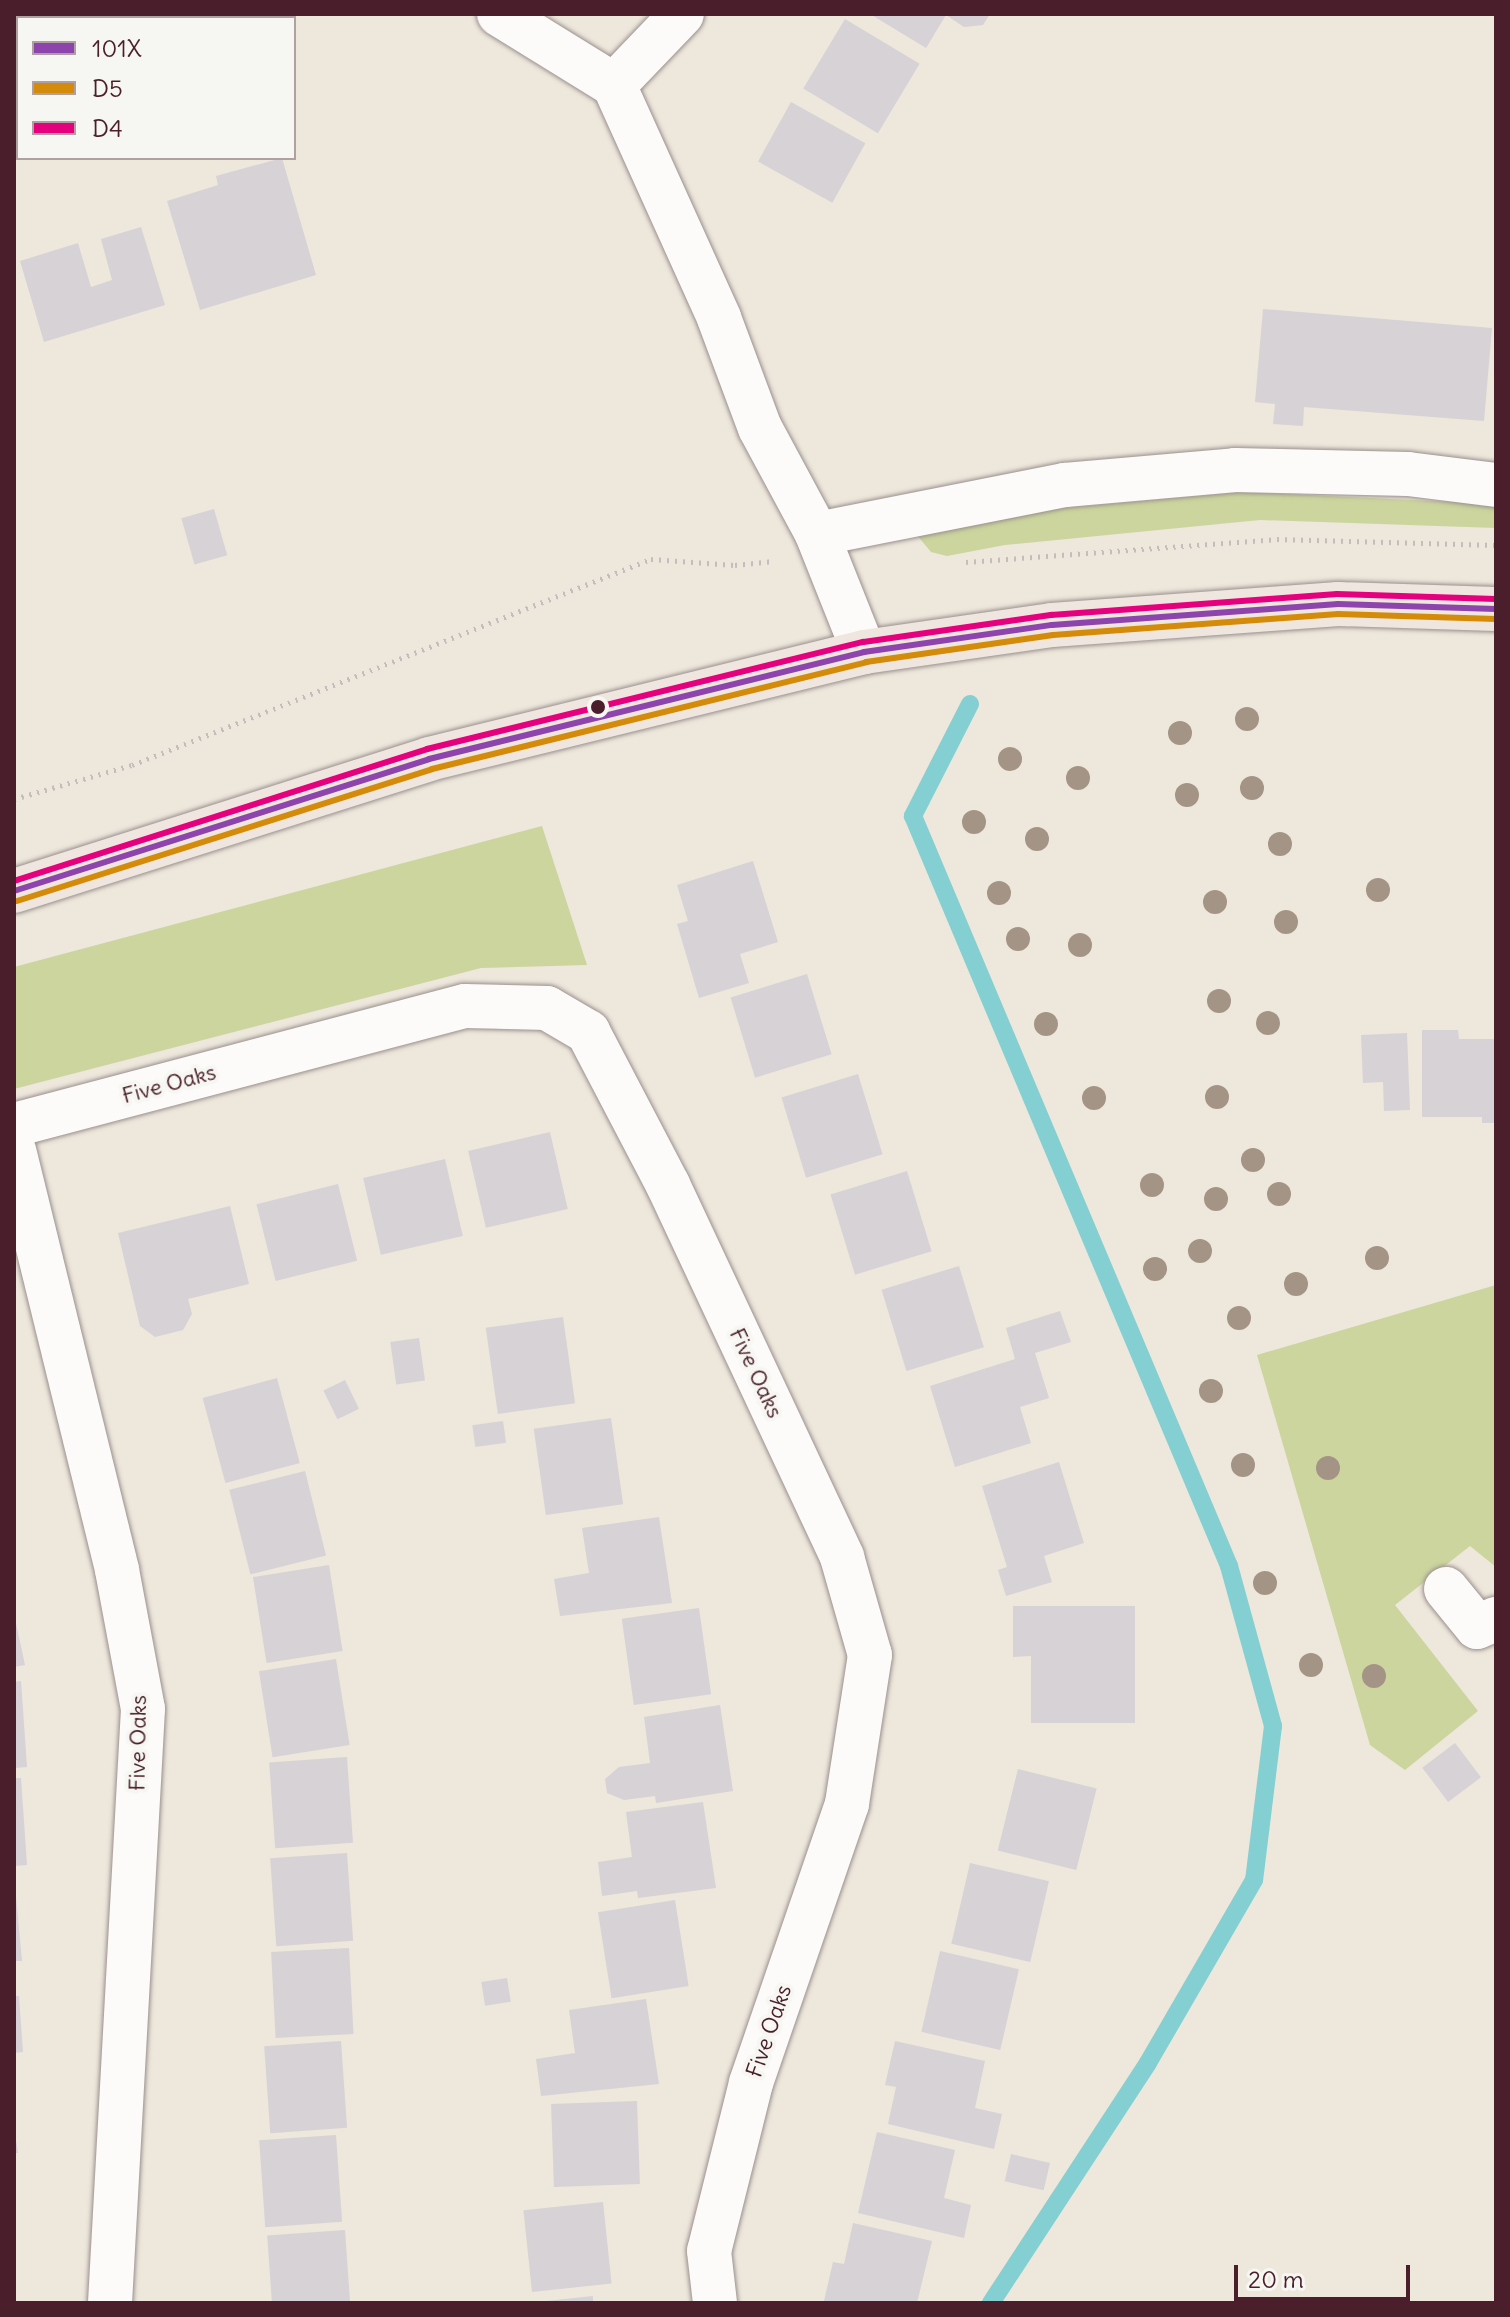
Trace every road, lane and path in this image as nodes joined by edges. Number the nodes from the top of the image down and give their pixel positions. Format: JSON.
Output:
{"nodes":[{"id":1,"x":499,"y":14,"type":"edge"},
{"id":2,"x":682,"y":14,"type":"edge"},
{"id":3,"x":614,"y":85,"type":"junction"},
{"id":4,"x":1496,"y":485,"type":"edge"},
{"id":5,"x":821,"y":545,"type":"junction"},
{"id":6,"x":1496,"y":545,"type":"edge"},
{"id":7,"x":962,"y":562,"type":"dead end"},
{"id":8,"x":1496,"y":609,"type":"edge"},
{"id":9,"x":864,"y":652,"type":"junction"},
{"id":10,"x":14,"y":799,"type":"edge"},
{"id":11,"x":14,"y":891,"type":"edge"},
{"id":12,"x":14,"y":1125,"type":"edge"},
{"id":13,"x":14,"y":1150,"type":"edge"},
{"id":14,"x":1446,"y":1589,"type":"dead end"},
{"id":15,"x":1496,"y":1619,"type":"edge"},
{"id":16,"x":110,"y":2303,"type":"edge"},
{"id":17,"x":715,"y":2303,"type":"edge"}],
"edges":[{"from":1,"to":3,"type":"street"},
{"from":2,"to":3,"type":"street"},
{"from":3,"to":5,"type":"street"},
{"from":4,"to":5,"type":"street"},
{"from":5,"to":9,"type":"street"},
{"from":5,"to":10,"type":"path"},
{"from":6,"to":7,"type":"path"},
{"from":8,"to":9,"type":"main road"},
{"from":9,"to":11,"type":"main road"},
{"from":12,"to":17,"type":"street","name":"Five Oaks"},
{"from":13,"to":16,"type":"street","name":"Five Oaks"},
{"from":14,"to":15,"type":"street"}]}
